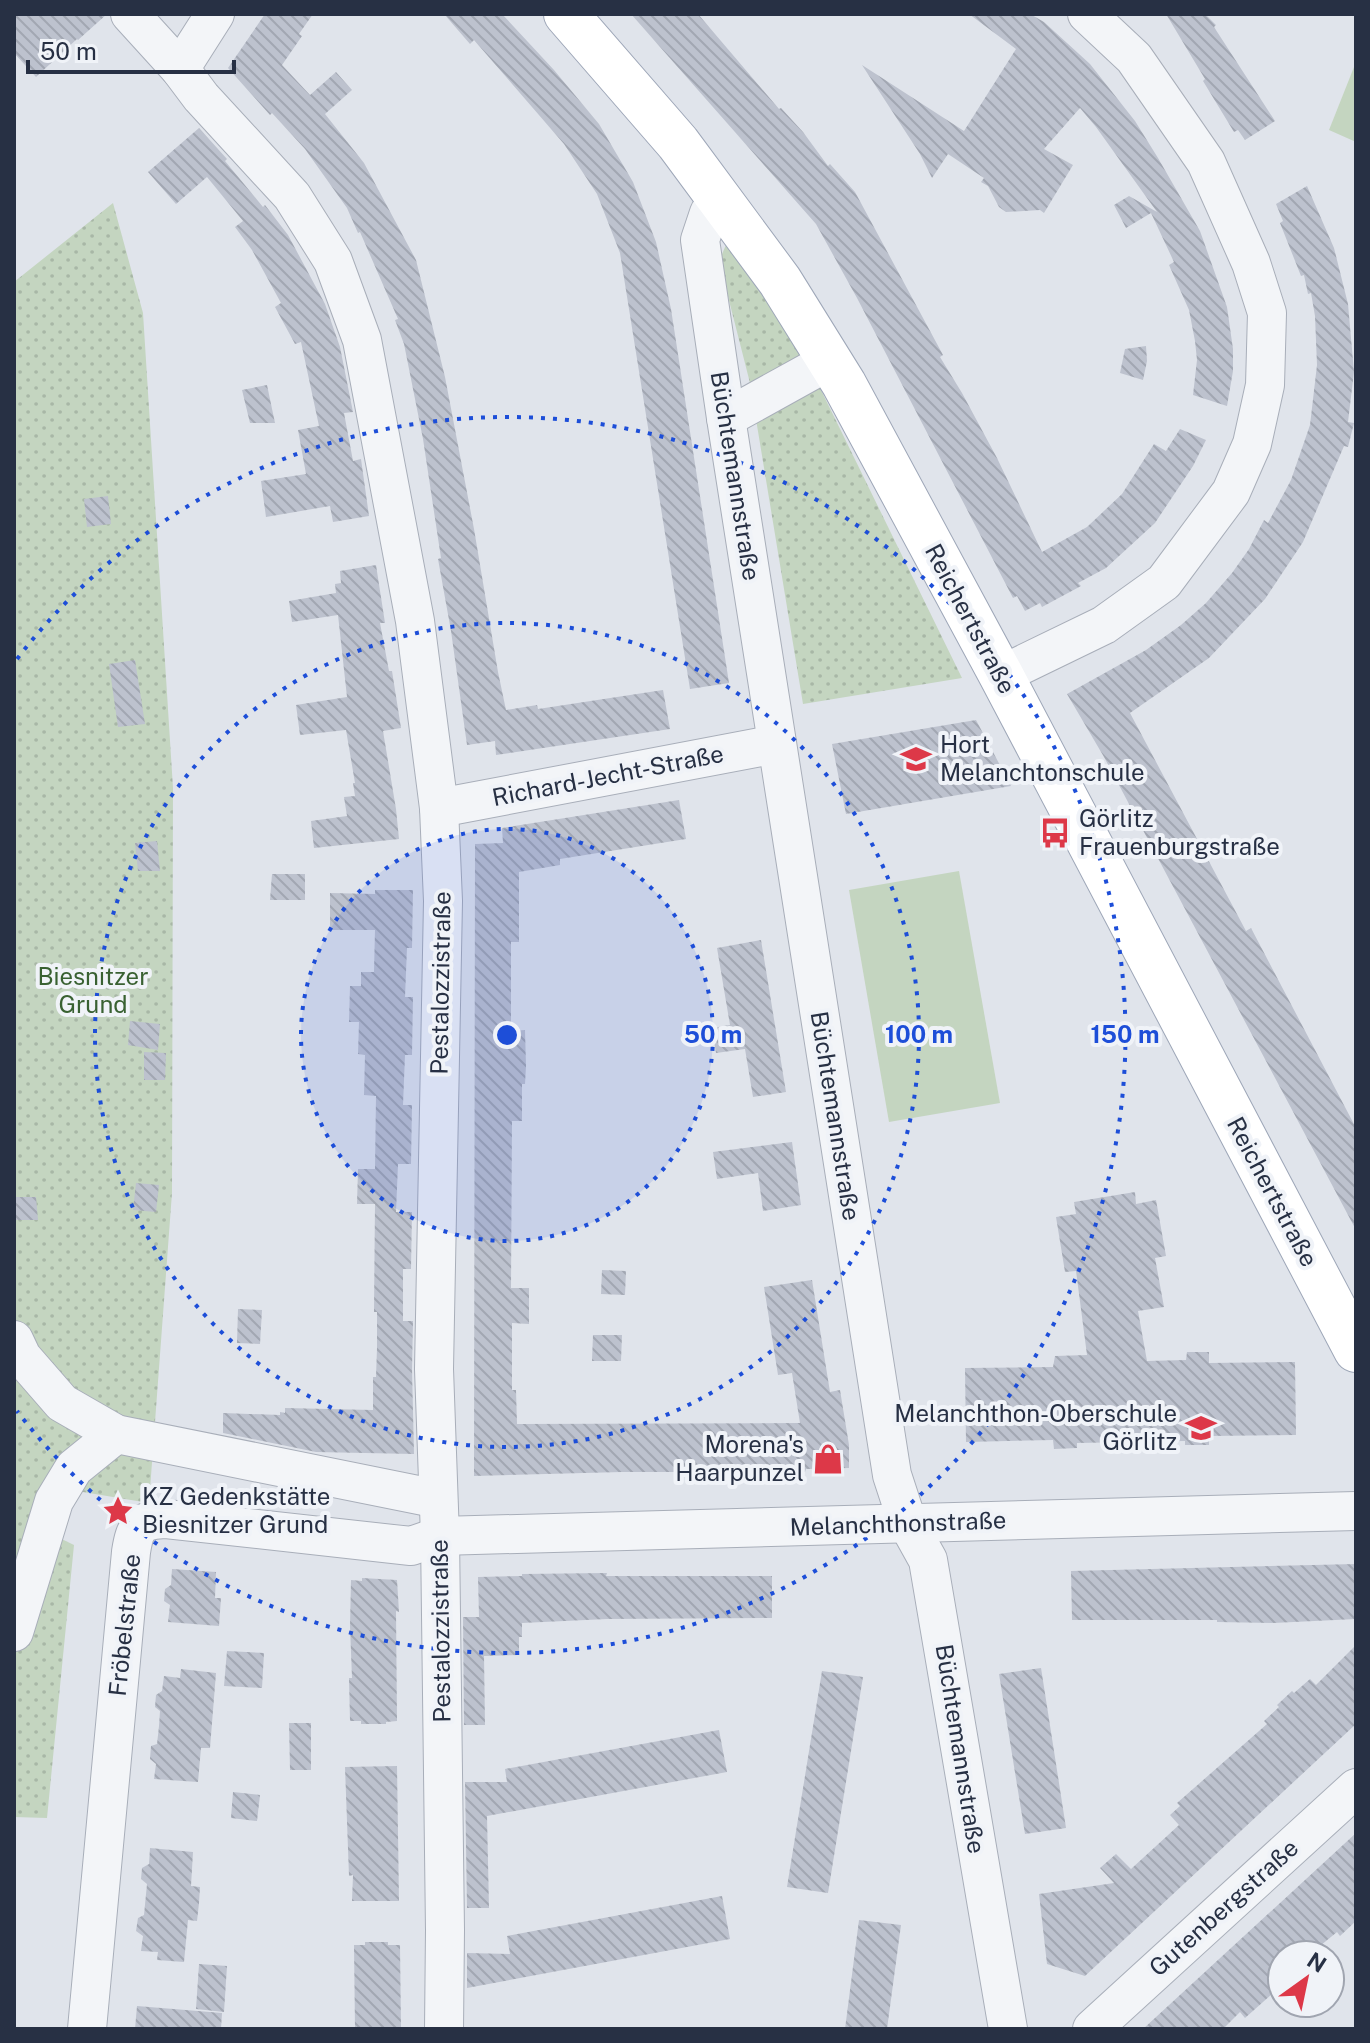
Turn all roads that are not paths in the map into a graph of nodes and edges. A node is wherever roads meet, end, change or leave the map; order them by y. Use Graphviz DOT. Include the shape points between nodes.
graph roads {
  1 [pos="130,14"];
  2 [pos="215,14"];
  3 [pos="566,14"];
  4 [pos="1087,14"];
  5 [pos="180,69"];
  6 [pos="721,201"];
  7 [pos="829,361"];
  8 [pos="726,418"];
  9 [pos="1001,675"];
  10 [pos="777,744"];
  11 [pos="439,808"];
  12 [pos="14,1340"];
  13 [pos="1356,1350"];
  14 [pos="116,1434"];
  15 [pos="438,1499"];
  16 [pos="1356,1511"];
  17 [pos="908,1524"];
  18 [pos="440,1536"];
  19 [pos="14,1632"];
  20 [pos="1356,1788"];
  21 [pos="87,2029"];
  22 [pos="444,2029"];
  23 [pos="1008,2029"];
  24 [pos="1092,2029"];
  1 -- 5 [label="street, Pestalozzistraße"];
  2 -- 5 [label="street"];
  3 -- 6 [label="main road, Reichertstraße"];
  4 -- 9 [label="street" via="1134,58 1206,162 1267,313 1265,385 1252,444 1231,492 1164,582 1104,625"];
  5 -- 11 [label="street, Pestalozzistraße" via="292,196 333,261 362,340 415,621"];
  6 -- 7 [label="main road, Reichertstraße" via="780,281"];
  6 -- 8 [label="street, Büchtemannstraße" via="709,213 700,240"];
  7 -- 8 [label="street"];
  7 -- 9 [label="main road, Reichertstraße"];
  8 -- 10 [label="street, Büchtemannstraße"];
  9 -- 13 [label="main road, Reichertstraße"];
  10 -- 11 [label="street, Richard-Jecht-Straße"];
  10 -- 17 [label="street, Büchtemannstraße" via="892,1475"];
  11 -- 15 [label="street, Pestalozzistraße" via="443,901 434,1369"];
  12 -- 14 [label="street" via="62,1403"];
  14 -- 15 [label="street"];
  14 -- 19 [label="street" via="74,1468 54,1501"];
  15 -- 18 [label="street, Pestalozzistraße"];
  16 -- 17 [label="street, Melanchthonstraße"];
  17 -- 18 [label="street, Melanchthonstraße"];
  17 -- 23 [label="street, Büchtemannstraße" via="928,1560"];
  18 -- 21 [label="street, Fröbelstraße" via="411,1546 166,1519 138,1527 131,1552"];
  18 -- 22 [label="street, Pestalozzistraße"];
  20 -- 24 [label="street, Gutenbergstraße"];
}
